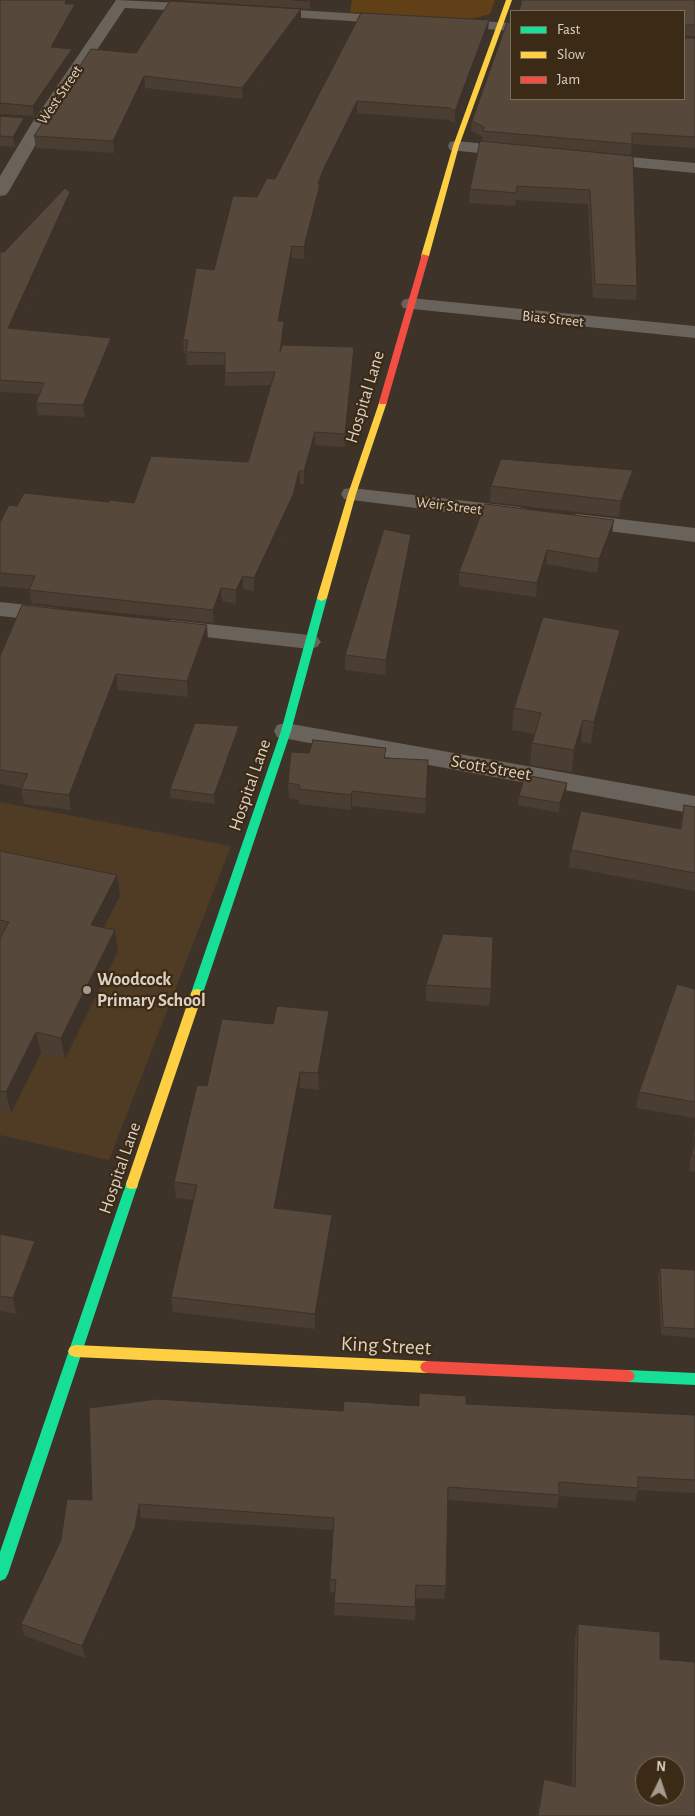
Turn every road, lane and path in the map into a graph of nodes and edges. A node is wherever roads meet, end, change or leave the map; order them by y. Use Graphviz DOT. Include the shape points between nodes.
graph roads {
  1 [pos="509,0"];
  2 [pos="123,1"];
  3 [pos="221,9"];
  4 [pos="251,11"];
  5 [pos="410,21"];
  6 [pos="440,23"];
  7 [pos="505,27"];
  8 [pos="456,146"];
  9 [pos="536,153"];
  10 [pos="586,158"];
  11 [pos="695,168"];
  12 [pos="2,185"];
  13 [pos="410,304"];
  14 [pos="695,332"];
  15 [pos="352,494"];
  16 [pos="695,535"];
  17 [pos="0,609"];
  18 [pos="77,618"];
  19 [pos="145,625"];
  20 [pos="309,642"];
  21 [pos="286,731"];
  22 [pos="695,805"];
  23 [pos="75,1351"];
  24 [pos="695,1379"];
  25 [pos="0,1574"];
  1 -- 7 [label="street, Hospital Lane"];
  2 -- 3 [label="street"];
  2 -- 12 [label="street, West Street" via="32,122"];
  4 -- 5 [label="street"];
  6 -- 7 [label="street"];
  7 -- 8 [label="street, Hospital Lane"];
  8 -- 9 [label="street"];
  8 -- 13 [label="street, Hospital Lane"];
  10 -- 11 [label="street"];
  13 -- 14 [label="street, Bias Street"];
  13 -- 15 [label="street, Hospital Lane" via="387,389"];
  15 -- 16 [label="street, Weir Street"];
  15 -- 20 [label="street, Hospital Lane"];
  17 -- 18 [label="street"];
  19 -- 20 [label="street"];
  20 -- 21 [label="street, Hospital Lane"];
  21 -- 22 [label="street, Scott Street"];
  21 -- 23 [label="street, Hospital Lane"];
  23 -- 24 [label="street, King Street"];
  23 -- 25 [label="street, Hospital Lane"];
}
